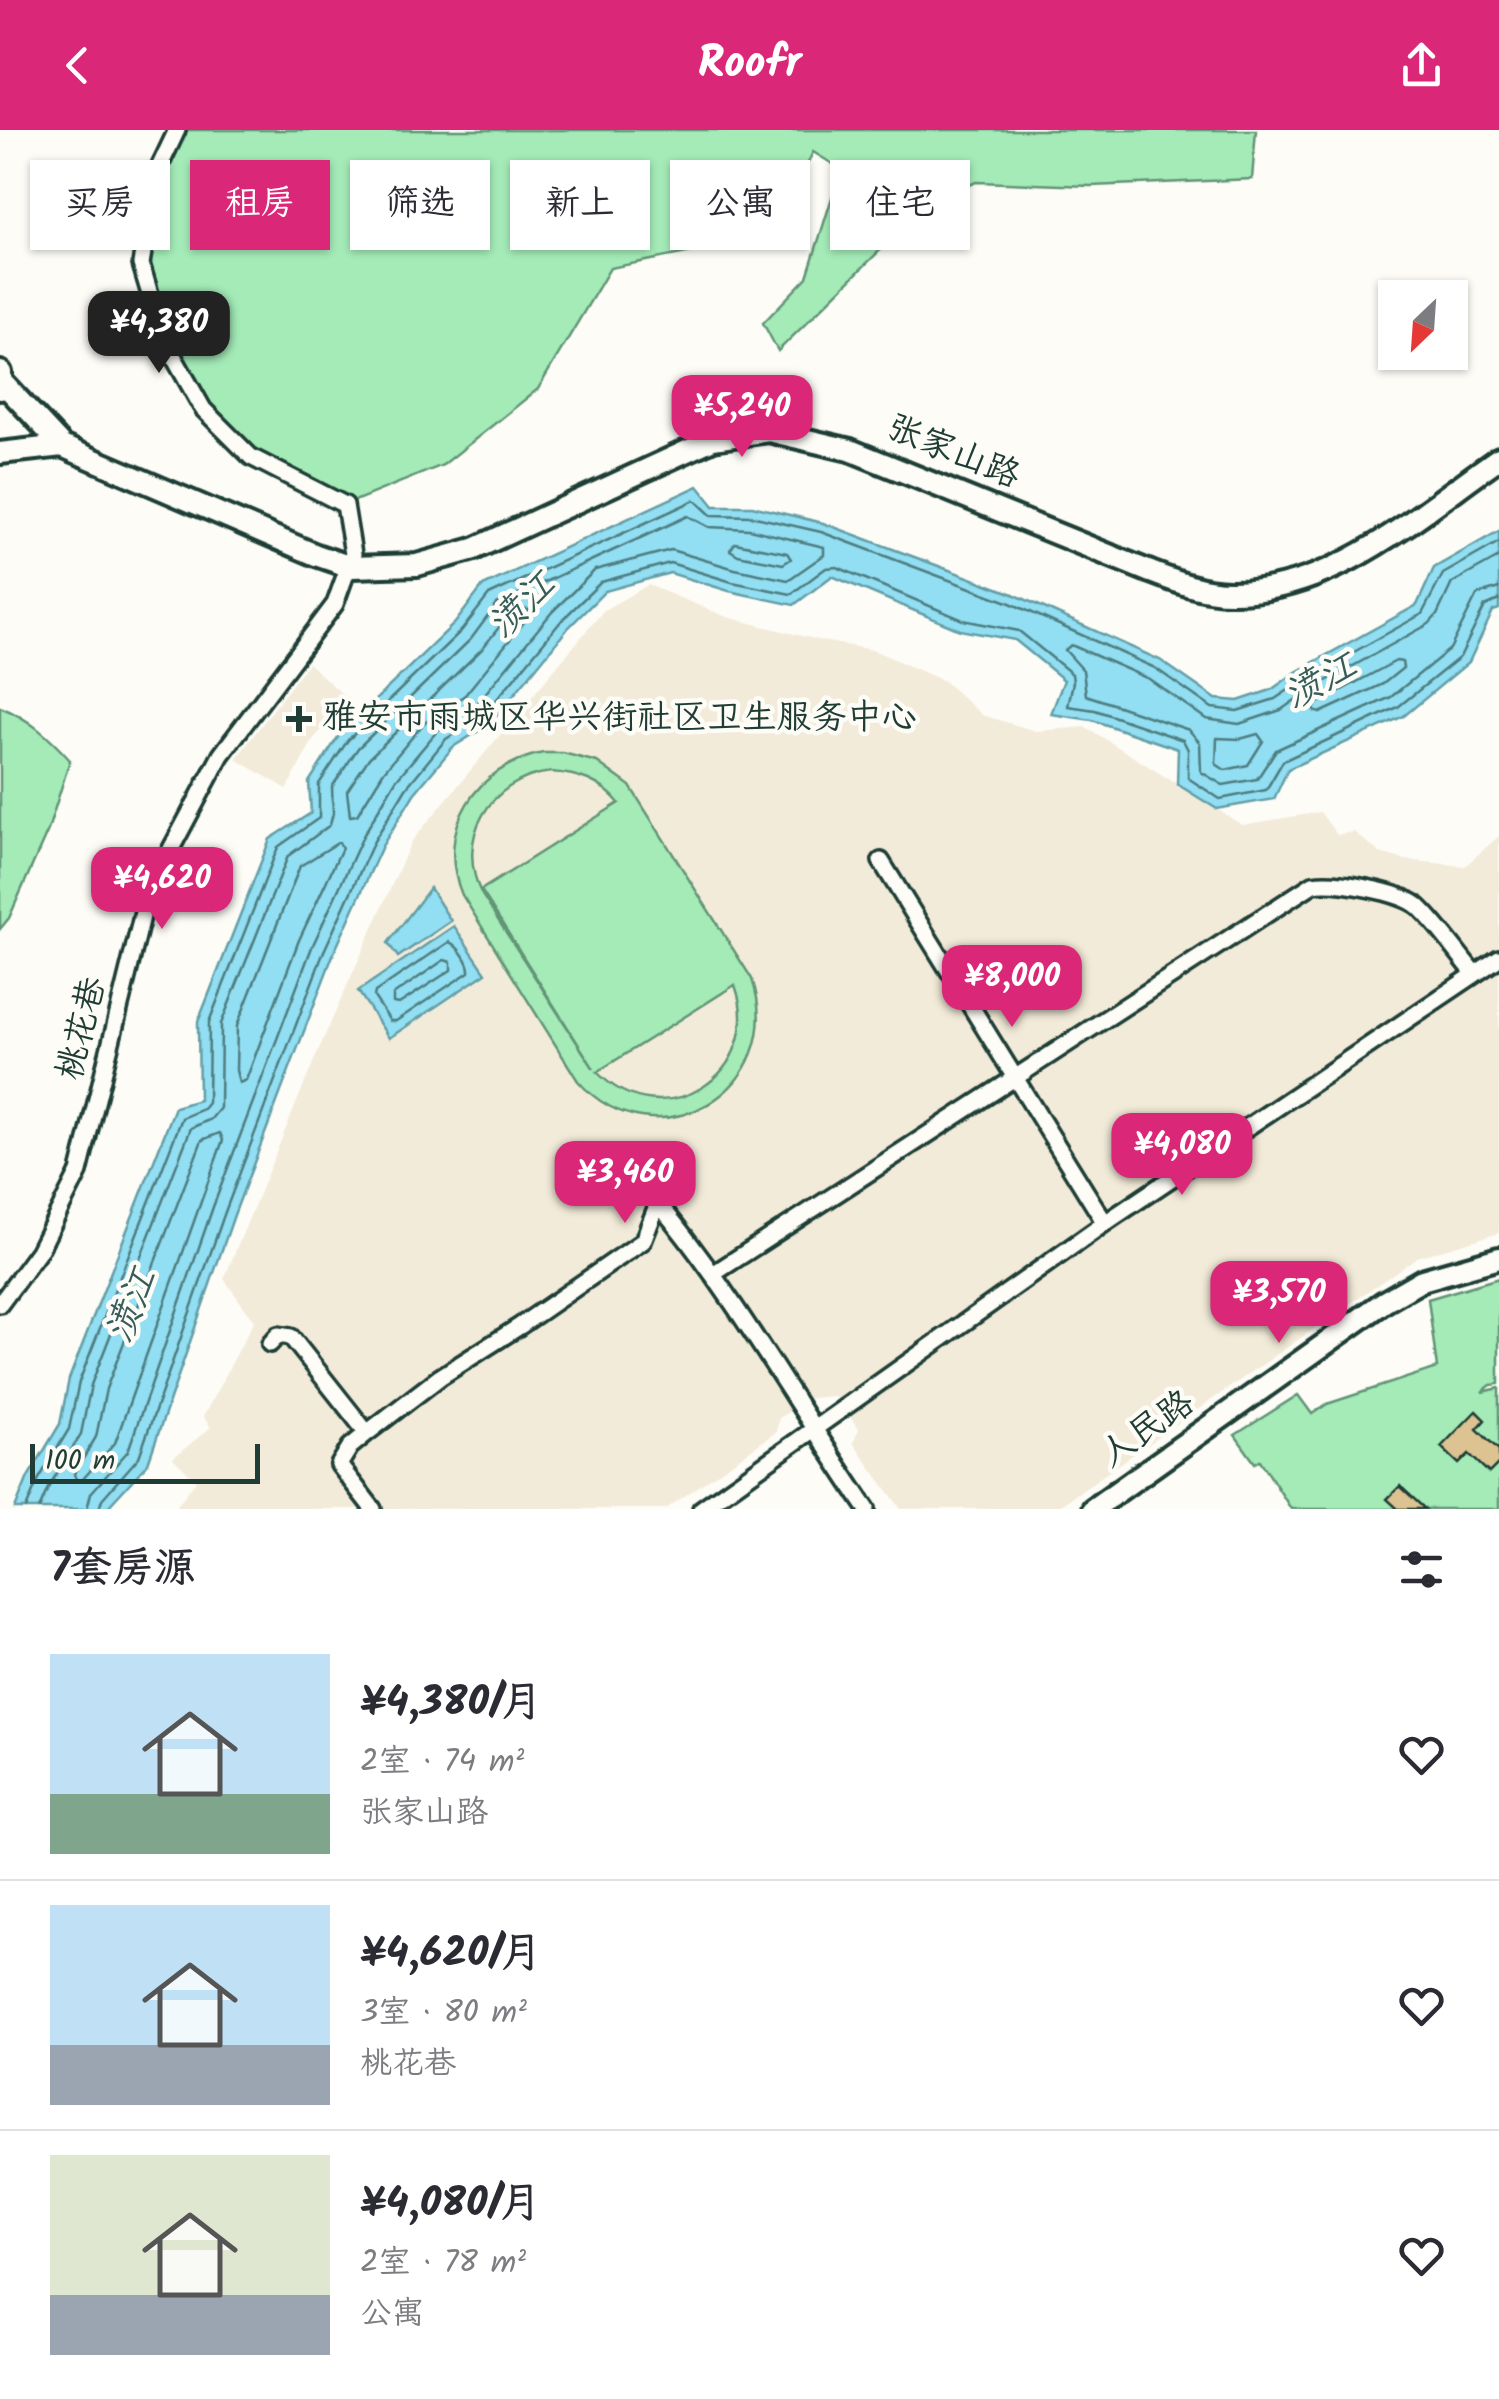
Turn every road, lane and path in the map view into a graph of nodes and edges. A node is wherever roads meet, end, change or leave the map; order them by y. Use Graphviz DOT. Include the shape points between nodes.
graph roads {
  1 [pos="177,130"];
  2 [pos="1,381"];
  3 [pos="62,446"];
  4 [pos="0,453"];
  5 [pos="1499,458"];
  6 [pos="351,567"];
  7 [pos="881,861"];
  8 [pos="1499,958"];
  9 [pos="1474,973"];
  10 [pos="1016,1080"];
  11 [pos="1105,1223"];
  12 [pos="1499,1258"];
  13 [pos="713,1274"];
  14 [pos="0,1304"];
  15 [pos="270,1344"];
  16 [pos="814,1430"];
  17 [pos="366,1433"];
  18 [pos="373,1509"];
  19 [pos="701,1509"];
  20 [pos="868,1509"];
  21 [pos="1093,1509"];
  1 -- 6 [label="street" via="156,174 141,264 163,338 203,410 251,457 345,505"];
  2 -- 3 [label="street, 张家山路"];
  3 -- 4 [label="street"];
  3 -- 6 [label="street, 张家山路"];
  5 -- 6 [label="street, 张家山路" via="1351,561 1289,584 1230,592 1188,586 850,450 769,432 713,439 474,549 417,564"];
  6 -- 14 [label="street, 桃花巷" via="335,604 222,754 148,892 79,1172 39,1252"];
  7 -- 10 [label="street"];
  8 -- 9 [label="street"];
  9 -- 10 [label="street" via="1416,903 1356,886 1314,884"];
  9 -- 11 [label="street"];
  10 -- 11 [label="street"];
  10 -- 13 [label="street"];
  11 -- 16 [label="street"];
  12 -- 21 [label="street, 人民路" via="1422,1280 1384,1302"];
  13 -- 16 [label="street"];
  13 -- 17 [label="street" via="658,1203 643,1241"];
  15 -- 17 [label="street" via="278,1335 292,1337"];
  16 -- 19 [label="street"];
  16 -- 20 [label="street"];
  17 -- 18 [label="street" via="338,1466"];
}
